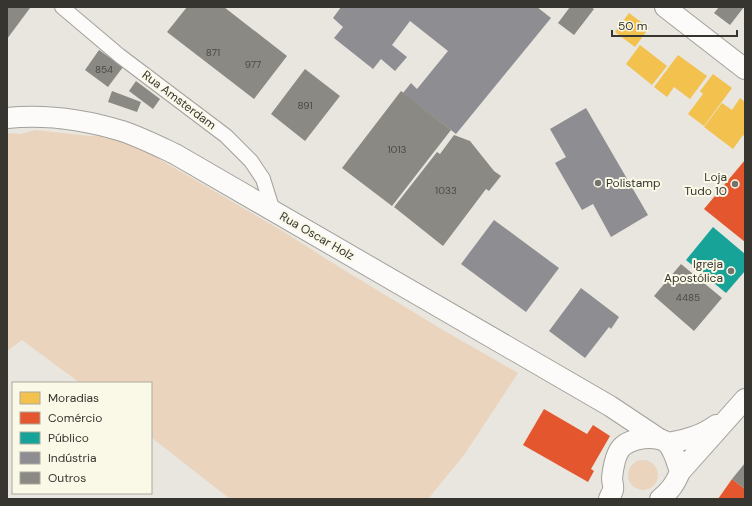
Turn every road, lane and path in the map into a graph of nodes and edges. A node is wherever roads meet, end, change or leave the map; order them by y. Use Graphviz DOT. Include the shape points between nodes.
graph roads {
  1 [pos="62,7"];
  2 [pos="665,7"];
  3 [pos="745,69"];
  4 [pos="7,118"];
  5 [pos="273,211"];
  6 [pos="610,406"];
  7 [pos="739,406"];
  8 [pos="663,441"];
  9 [pos="621,448"];
  10 [pos="680,472"];
  11 [pos="616,496"];
  12 [pos="660,499"];
  1 -- 5 [label="street, Rua Amsterdam" via="120,56 226,136 251,160 263,180"];
  2 -- 3 [label="street"];
  4 -- 5 [label="street, Rua Oscar Holz" via="66,119 122,131 176,154"];
  5 -- 6 [label="street, Rua Oscar Holz"];
  6 -- 8 [label="street, Rua Oscar Holz"];
  6 -- 9 [label="street, Rua Oscar Holz" via="625,430"];
  7 -- 8 [label="street" via="707,431 686,440"];
  7 -- 10 [label="street"];
  8 -- 9 [label="street" via="642,439 632,441"];
  8 -- 10 [label="street" via="675,456"];
  9 -- 11 [label="street, Rua Oscar Holz" via="612,478"];
  10 -- 12 [label="street" via="675,484"];
}
